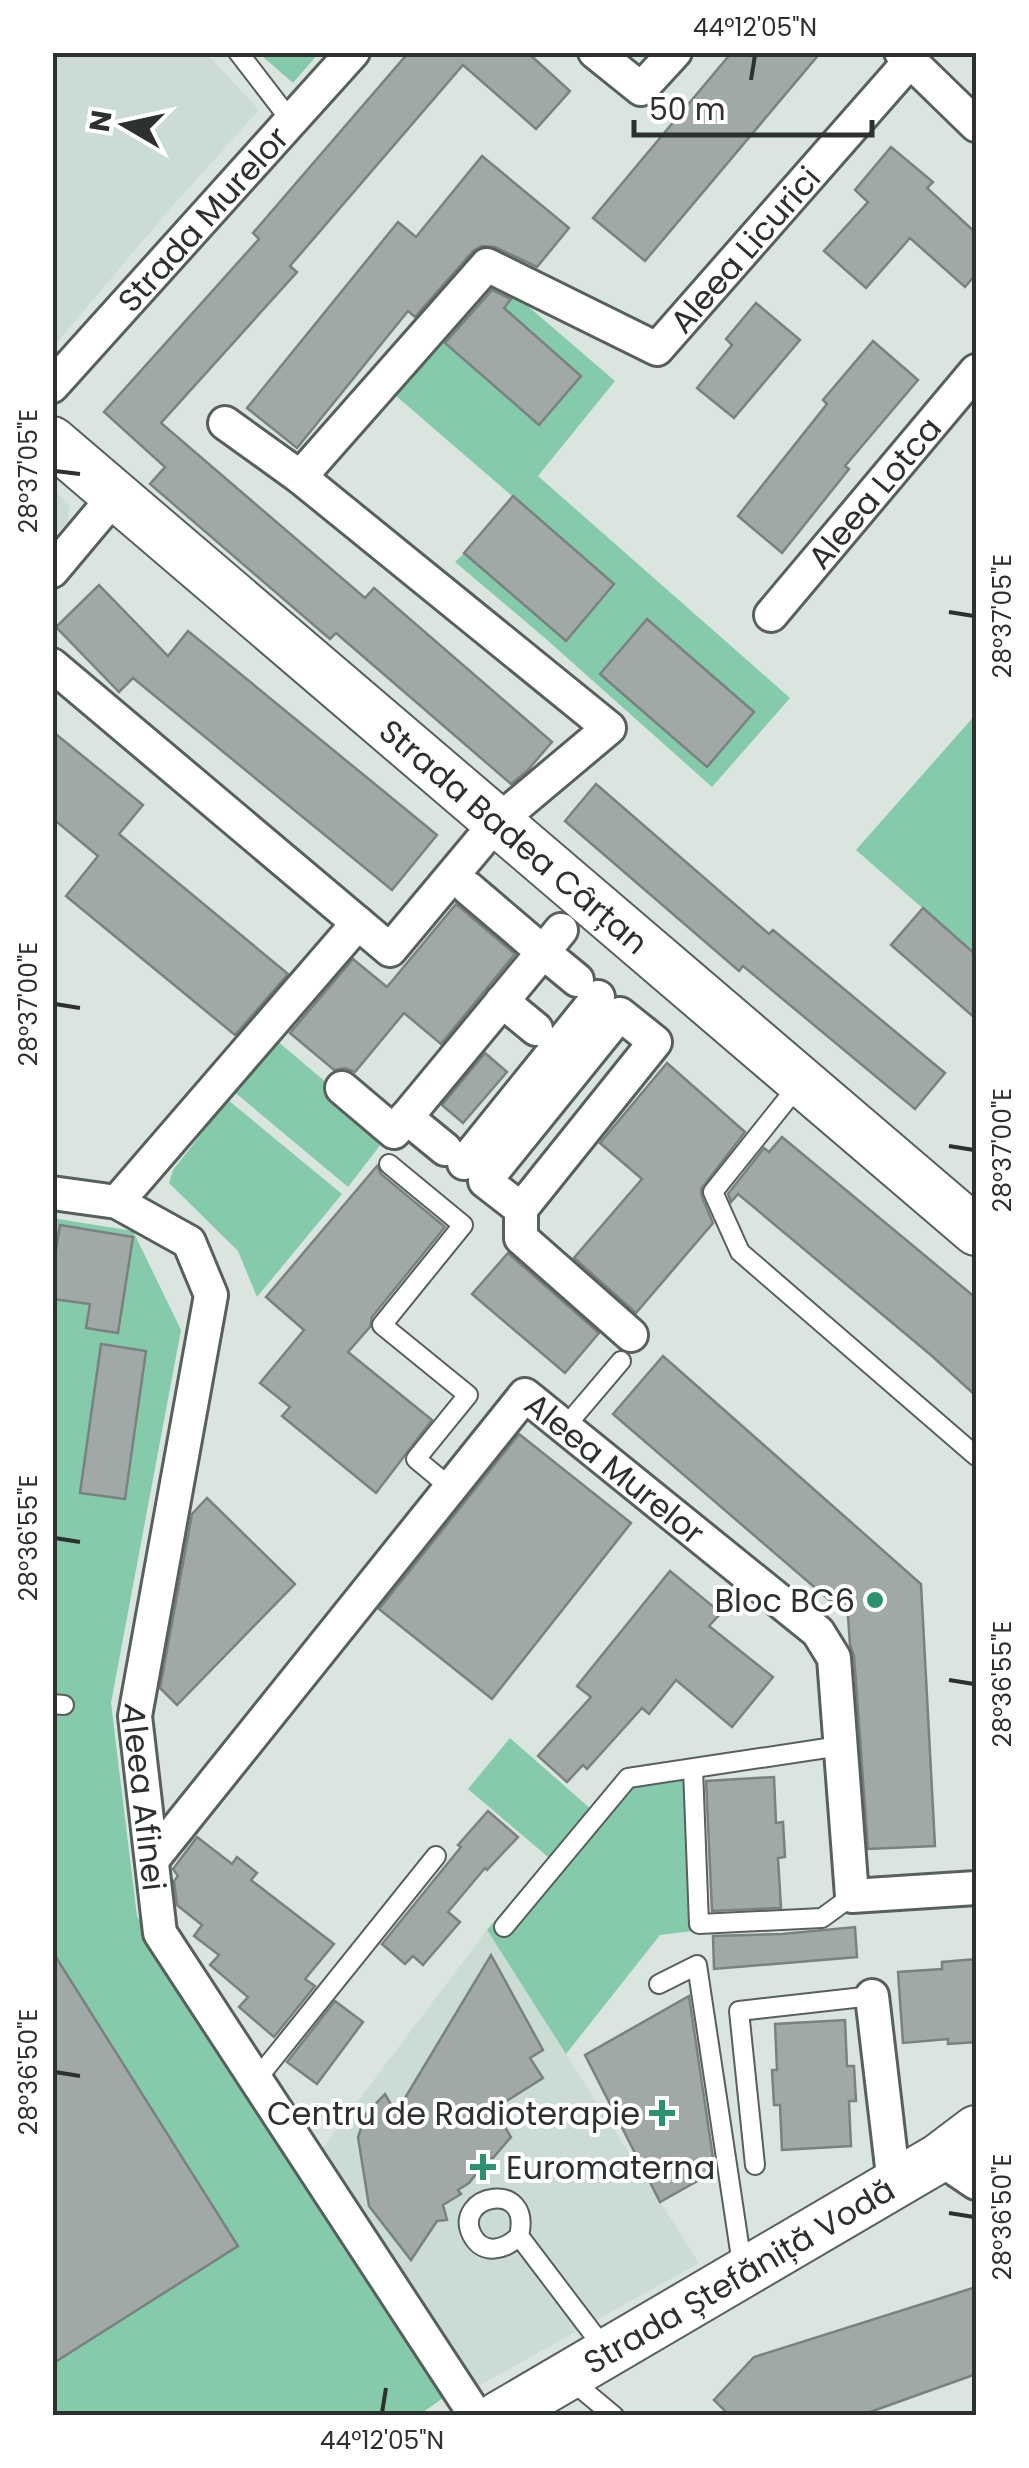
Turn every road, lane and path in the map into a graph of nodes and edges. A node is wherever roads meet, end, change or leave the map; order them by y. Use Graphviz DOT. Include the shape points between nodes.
graph roads {
  1 [pos="238,52"];
  2 [pos="353,52"];
  3 [pos="595,52"];
  4 [pos="675,52"];
  5 [pos="906,57"];
  6 [pos="291,121"];
  7 [pos="976,125"];
  8 [pos="976,371"];
  9 [pos="52,386"];
  10 [pos="225,424"];
  11 [pos="52,441"];
  12 [pos="300,477"];
  13 [pos="115,496"];
  14 [pos="52,571"];
  15 [pos="771,615"];
  16 [pos="52,665"];
  17 [pos="497,822"];
  18 [pos="468,888"];
  19 [pos="358,924"];
  20 [pos="552,941"];
  21 [pos="502,1001"];
  22 [pos="536,1029"];
  23 [pos="579,1064"];
  24 [pos="801,1081"];
  25 [pos="342,1088"];
  26 [pos="614,1093"];
  27 [pos="406,1118"];
  28 [pos="524,1132"];
  29 [pos="559,1162"];
  30 [pos="389,1164"];
  31 [pos="52,1193"];
  32 [pos="117,1202"];
  33 [pos="521,1210"];
  34 [pos="976,1231"];
  35 [pos="626,1348"];
  36 [pos="565,1427"];
  37 [pos="976,1456"];
  38 [pos="451,1488"];
  39 [pos="840,1746"];
  40 [pos="693,1769"];
  41 [pos="436,1856"];
  42 [pos="152,1860"];
  43 [pos="976,1888"];
  44 [pos="852,1896"];
  45 [pos="504,1927"];
  46 [pos="659,1984"];
  47 [pos="872,1996"];
  48 [pos="256,2080"];
  49 [pos="968,2149"];
  50 [pos="755,2165"];
  51 [pos="894,2184"];
  52 [pos="519,2236"];
  53 [pos="743,2272"];
  54 [pos="607,2352"];
  55 [pos="566,2376"];
  56 [pos="476,2416"];
  57 [pos="499,2416"];
  58 [pos="614,2416"];
  1 -- 6 [label="lane"];
  2 -- 6 [label="street, Strada Murelor"];
  3 -- 4 [label="street" via="642,89"];
  5 -- 7 [label="street"];
  5 -- 12 [label="street, Aleea Licurici" via="658,349 488,265"];
  6 -- 9 [label="street, Strada Murelor"];
  8 -- 15 [label="street, Aleea Lotca"];
  10 -- 12 [label="street"];
  11 -- 13 [label="street, Strada Badea Cârțan"];
  12 -- 17 [label="street" via="609,728"];
  13 -- 14 [label="street"];
  13 -- 17 [label="street, Strada Badea Cârțan"];
  16 -- 19 [label="street"];
  17 -- 19 [label="street" via="390,950"];
  17 -- 24 [label="street, Strada Badea Cârțan"];
  18 -- 20 [label="street"];
  19 -- 32 [label="street"];
  20 -- 21 [label="street"];
  20 -- 27 [label="street" via="587,988 454,1156"];
  21 -- 22 [label="street"];
  21 -- 27 [label="street"];
  23 -- 26 [label="street"];
  23 -- 26 [label="street" via="620,1014 654,1042"];
  23 -- 28 [label="street"];
  24 -- 34 [label="street, Strada Badea Cârțan"];
  24 -- 37 [label="lane" via="713,1192 740,1252"];
  25 -- 27 [label="street" via="394,1132"];
  26 -- 29 [label="street"];
  28 -- 29 [label="street"];
  28 -- 33 [label="street" via="485,1181"];
  29 -- 33 [label="street"];
  30 -- 38 [label="lane" via="463,1225 382,1324 468,1395 416,1459"];
  31 -- 32 [label="street, Aleea Afinei"];
  32 -- 42 [label="street, Aleea Afinei" via="188,1242 211,1295 135,1716"];
  33 -- 35 [label="street" via="522,1238"];
  35 -- 36 [label="lane"];
  36 -- 38 [label="street, Aleea Murelor" via="526,1395"];
  36 -- 39 [label="street, Aleea Murelor" via="818,1632 834,1658"];
  38 -- 42 [label="street, Aleea Murelor"];
  39 -- 40 [label="lane"];
  39 -- 44 [label="street, Aleea Murelor"];
  40 -- 44 [label="lane" via="699,1924 822,1918"];
  40 -- 45 [label="lane" via="628,1778"];
  41 -- 48 [label="lane"];
  42 -- 48 [label="street, Aleea Afinei" via="160,1933"];
  43 -- 44 [label="street"];
  46 -- 53 [label="lane" via="697,1966"];
  47 -- 50 [label="lane" via="739,2011"];
  47 -- 51 [label="street"];
  48 -- 56 [label="street, Aleea Afinei"];
  49 -- 51 [label="street, Strada Ștefăniță Vodă"];
  51 -- 53 [label="street, Strada Ștefăniță Vodă"];
  52 -- 54 [label="lane"];
  53 -- 54 [label="street, Strada Ștefăniță Vodă"];
  54 -- 55 [label="street, Strada Ștefăniță Vodă"];
  55 -- 57 [label="street, Strada Ștefăniță Vodă"];
  55 -- 58 [label="lane"];
}
